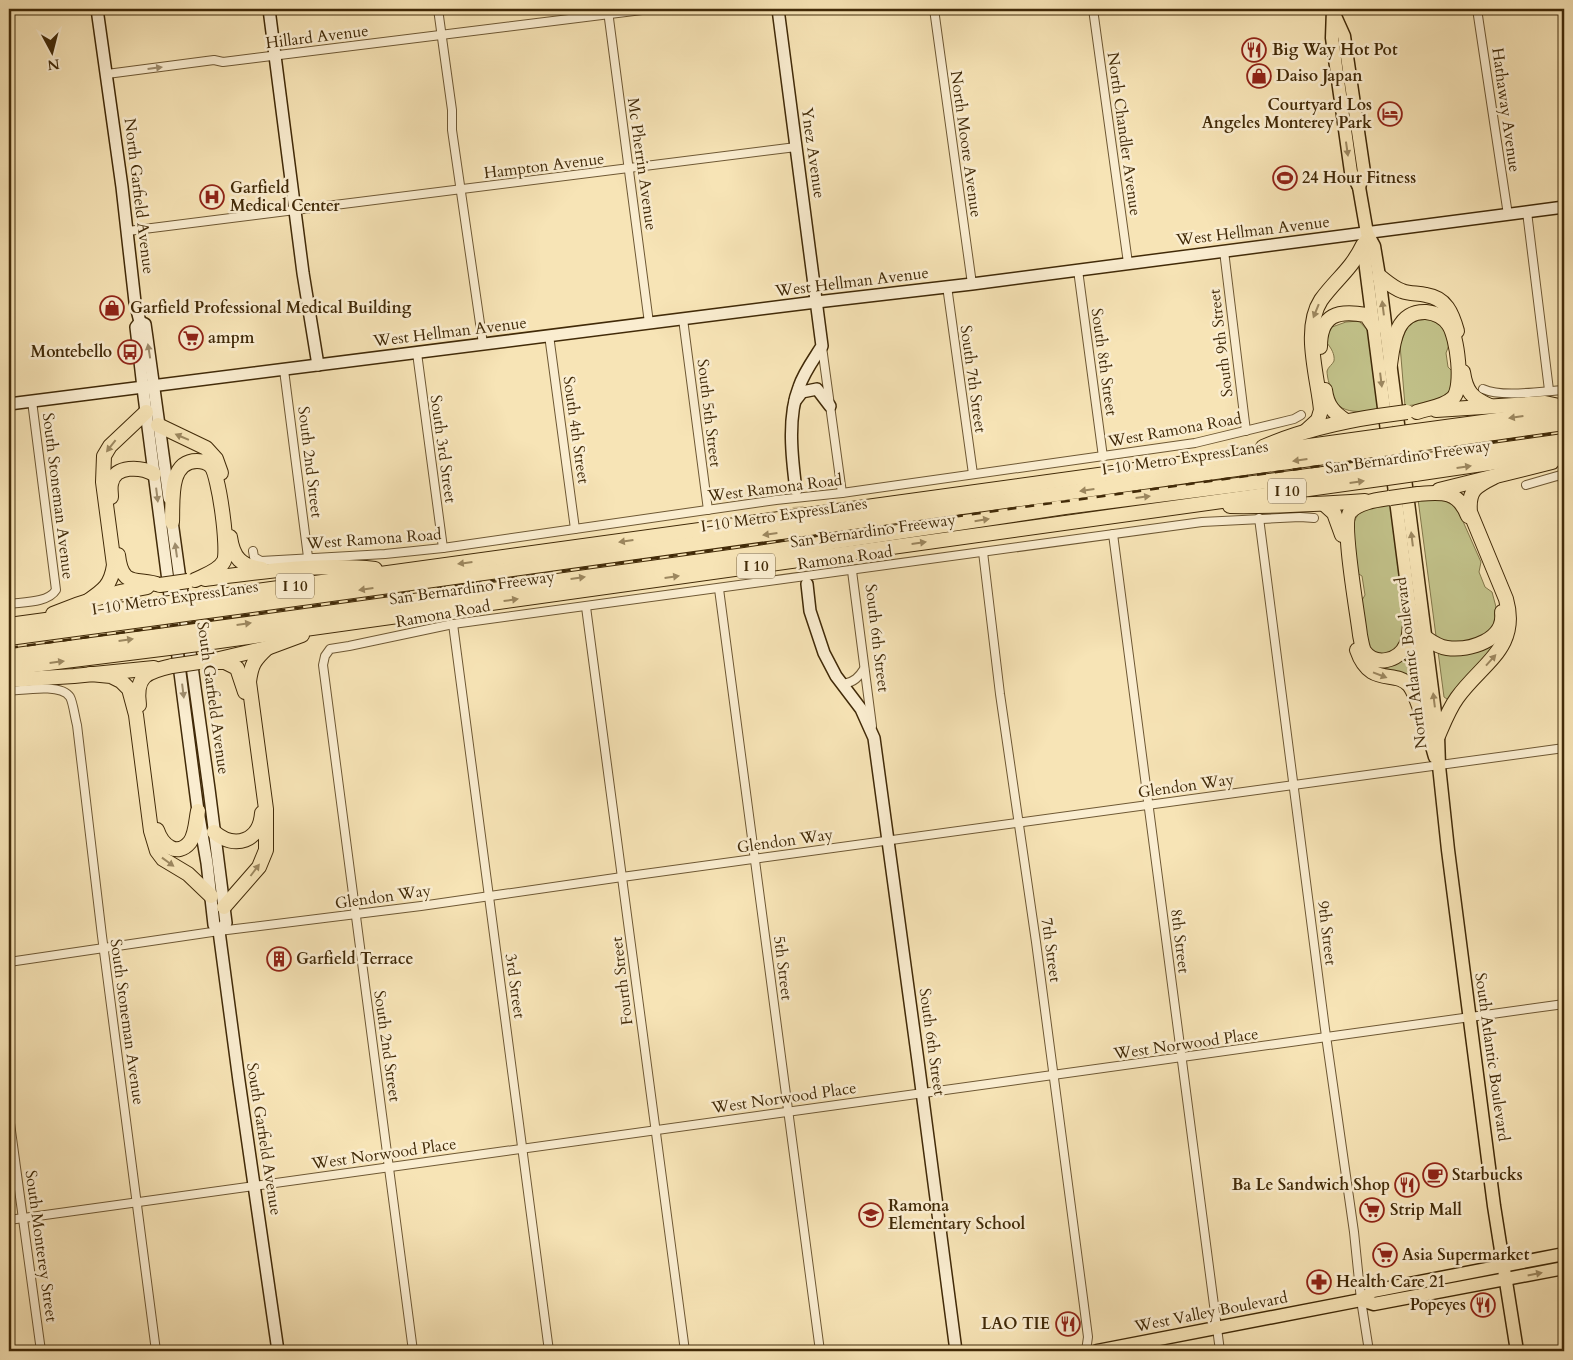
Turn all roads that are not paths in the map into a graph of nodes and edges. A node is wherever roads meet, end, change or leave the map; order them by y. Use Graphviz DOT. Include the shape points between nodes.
graph roads {
  1 [pos="97,9"];
  2 [pos="269,9"];
  3 [pos="438,9"];
  4 [pos="650,9"];
  5 [pos="778,9"];
  6 [pos="934,9"];
  7 [pos="1093,9"];
  8 [pos="1477,9"];
  9 [pos="608,11"];
  10 [pos="1334,11"];
  11 [pos="442,35"];
  12 [pos="276,56"];
  13 [pos="107,74"];
  14 [pos="796,148"];
  15 [pos="629,169"];
  16 [pos="461,190"];
  17 [pos="1564,207"];
  18 [pos="296,210"];
  19 [pos="1527,212"];
  20 [pos="1508,215"];
  21 [pos="128,231"];
  22 [pos="1365,239"];
  23 [pos="1224,252"];
  24 [pos="1128,263"];
  25 [pos="1078,270"];
  26 [pos="1379,276"];
  27 [pos="972,284"];
  28 [pos="947,286"];
  29 [pos="816,302"];
  30 [pos="683,319"];
  31 [pos="650,323"];
  32 [pos="1375,328"];
  33 [pos="549,335"];
  34 [pos="483,344"];
  35 [pos="822,346"];
  36 [pos="417,353"];
  37 [pos="318,365"];
  38 [pos="1390,365"];
  39 [pos="284,370"];
  40 [pos="148,385"];
  41 [pos="1483,389"];
  42 [pos="1549,390"];
  43 [pos="1564,390"];
  44 [pos="32,401"];
  45 [pos="795,401"];
  46 [pos="9,404"];
  47 [pos="830,406"];
  48 [pos="1490,406"];
  49 [pos="1564,409"];
  50 [pos="146,412"];
  51 [pos="1412,412"];
  52 [pos="1302,415"];
  53 [pos="1346,421"];
  54 [pos="1564,423"];
  55 [pos="158,425"];
  56 [pos="1306,430"];
  57 [pos="1246,431"];
  58 [pos="1410,438"];
  59 [pos="1564,441"];
  60 [pos="1382,442"];
  61 [pos="1564,452"];
  62 [pos="1246,454"];
  63 [pos="1103,457"];
  64 [pos="1564,459"];
  65 [pos="1414,468"];
  66 [pos="1386,472"];
  67 [pos="154,474"];
  68 [pos="973,474"];
  69 [pos="1563,475"];
  70 [pos="1494,477"];
  71 [pos="1526,485"];
  72 [pos="796,490"];
  73 [pos="1564,490"];
  74 [pos="842,493"];
  75 [pos="1423,494"];
  76 [pos="1385,499"];
  77 [pos="1324,504"];
  78 [pos="1188,505"];
  79 [pos="708,510"];
  80 [pos="1259,518"];
  81 [pos="1314,518"];
  82 [pos="172,522"];
  83 [pos="576,529"];
  84 [pos="1113,534"];
  85 [pos="442,548"];
  86 [pos="253,552"];
  87 [pos="983,552"];
  88 [pos="308,557"];
  89 [pos="273,571"];
  90 [pos="852,571"];
  91 [pos="398,572"];
  92 [pos="192,581"];
  93 [pos="807,584"];
  94 [pos="160,585"];
  95 [pos="719,589"];
  96 [pos="88,601"];
  97 [pos="9,604"];
  98 [pos="192,607"];
  99 [pos="586,607"];
  100 [pos="1410,609"];
  101 [pos="164,610"];
  102 [pos="36,622"];
  103 [pos="453,624"];
  104 [pos="9,626"];
  105 [pos="324,626"];
  106 [pos="197,637"];
  107 [pos="9,638"];
  108 [pos="1426,638"];
  109 [pos="168,641"];
  110 [pos="266,648"];
  111 [pos="9,656"];
  112 [pos="325,656"];
  113 [pos="203,662"];
  114 [pos="172,666"];
  115 [pos="9,668"];
  116 [pos="864,669"];
  117 [pos="90,674"];
  118 [pos="836,676"];
  119 [pos="9,680"];
  120 [pos="9,691"];
  121 [pos="1433,733"];
  122 [pos="874,738"];
  123 [pos="1564,748"];
  124 [pos="1439,766"];
  125 [pos="1294,785"];
  126 [pos="1148,805"];
  127 [pos="198,810"];
  128 [pos="1019,823"];
  129 [pos="214,832"];
  130 [pos="888,841"];
  131 [pos="754,860"];
  132 [pos="622,877"];
  133 [pos="211,896"];
  134 [pos="489,896"];
  135 [pos="224,907"];
  136 [pos="356,914"];
  137 [pos="219,931"];
  138 [pos="104,948"];
  139 [pos="9,962"];
  140 [pos="1564,1004"];
  141 [pos="1470,1017"];
  142 [pos="1326,1038"];
  143 [pos="1181,1057"];
  144 [pos="1054,1075"];
  145 [pos="922,1092"];
  146 [pos="789,1111"];
  147 [pos="9,1116"];
  148 [pos="655,1130"];
  149 [pos="522,1149"];
  150 [pos="389,1167"];
  151 [pos="255,1186"];
  152 [pos="138,1202"];
  153 [pos="24,1218"];
  154 [pos="9,1220"];
  155 [pos="1564,1254"];
  156 [pos="1503,1266"];
  157 [pos="1564,1268"];
  158 [pos="1505,1280"];
  159 [pos="1361,1300"];
  160 [pos="1216,1328"];
  161 [pos="41,1351"];
  162 [pos="156,1351"];
  163 [pos="278,1351"];
  164 [pos="414,1351"];
  165 [pos="549,1351"];
  166 [pos="684,1351"];
  167 [pos="820,1351"];
  168 [pos="956,1351"];
  169 [pos="1086,1351"];
  170 [pos="1097,1351"];
  171 [pos="1220,1351"];
  172 [pos="1369,1351"];
  173 [pos="1517,1351"];
  1 -- 13 [label="street, North Garfield Avenue"];
  2 -- 12 [label="street"];
  3 -- 11 [label="street"];
  4 -- 9 [label="street, Hillard Avenue"];
  5 -- 14 [label="street, Ynez Avenue"];
  6 -- 27 [label="street, North Moore Avenue"];
  7 -- 24 [label="street, North Chandler Avenue"];
  8 -- 20 [label="street, Hathaway Avenue"];
  9 -- 11 [label="street, Hillard Avenue"];
  9 -- 15 [label="street, Mc Pherrin Avenue"];
  10 -- 22 [label="main road, North Atlantic Boulevard" via="1344,36 1364,172 1360,187"];
  11 -- 12 [label="street, Hillard Avenue"];
  11 -- 16 [label="street"];
  13 -- 12 [label="street, Hillard Avenue, one-way" via="214,60 224,62"];
  12 -- 18 [label="street"];
  13 -- 21 [label="street, North Garfield Avenue"];
  14 -- 15 [label="street, Hampton Avenue"];
  14 -- 29 [label="street, Ynez Avenue"];
  15 -- 16 [label="street, Hampton Avenue"];
  15 -- 31 [label="street, Mc Pherrin Avenue"];
  16 -- 18 [label="street, Hampton Avenue"];
  16 -- 34 [label="street"];
  17 -- 19 [label="street, West Hellman Avenue"];
  18 -- 21 [label="street"];
  18 -- 37 [label="street"];
  19 -- 20 [label="street, West Hellman Avenue"];
  19 -- 42 [label="street"];
  20 -- 22 [label="street, West Hellman Avenue"];
  21 -- 40 [label="street, North Garfield Avenue" via="140,322 136,327"];
  22 -- 23 [label="street, West Hellman Avenue"];
  22 -- 26 [label="main road, North Atlantic Boulevard" via="1374,246"];
  22 -- 32 [label="main road, North Atlantic Boulevard"];
  22 -- 56 [label="highway, one-way" via="1356,260 1321,301 1313,319 1312,342 1320,410 1318,420"];
  23 -- 24 [label="street, West Hellman Avenue"];
  23 -- 57 [label="street, South 9th Street"];
  24 -- 25 [label="street, West Hellman Avenue"];
  25 -- 27 [label="street, West Hellman Avenue"];
  25 -- 63 [label="street, South 8th Street"];
  38 -- 26 [label="main road, North Atlantic Boulevard, one-way"];
  26 -- 48 [label="highway" via="1402,291 1426,295 1445,303 1457,330 1468,389 1473,397"];
  27 -- 28 [label="street, West Hellman Avenue"];
  28 -- 29 [label="street, West Hellman Avenue"];
  28 -- 68 [label="street, South 7th Street"];
  29 -- 30 [label="street, West Hellman Avenue"];
  29 -- 35 [label="street"];
  30 -- 31 [label="street, West Hellman Avenue"];
  30 -- 79 [label="street, South 5th Street"];
  31 -- 33 [label="street, West Hellman Avenue"];
  32 -- 53 [label="highway" via="1366,315 1346,312 1324,324 1320,333 1326,396 1330,407"];
  32 -- 100 [label="main road, North Atlantic Boulevard, one-way"];
  33 -- 34 [label="street, West Hellman Avenue"];
  33 -- 83 [label="street, South 4th Street"];
  34 -- 36 [label="street, West Hellman Avenue"];
  35 -- 45 [label="street" via="801,382"];
  35 -- 47 [label="street"];
  36 -- 37 [label="street, West Hellman Avenue"];
  36 -- 85 [label="street, South 3rd Street"];
  37 -- 39 [label="street, West Hellman Avenue"];
  38 -- 51 [label="highway" via="1393,340 1408,317 1419,312 1431,312 1449,325 1460,374 1458,388 1454,397 1445,404"];
  108 -- 38 [label="main road, North Atlantic Boulevard, one-way"];
  39 -- 40 [label="street, West Hellman Avenue"];
  39 -- 88 [label="street, South 2nd Street"];
  40 -- 44 [label="street, West Hellman Avenue"];
  40 -- 50 [label="street, South Garfield Avenue"];
  40 -- 55 [label="street, South Garfield Avenue"];
  41 -- 42 [label="street" via="1500,393"];
  42 -- 43 [label="street"];
  44 -- 46 [label="street, West Hellman Avenue"];
  44 -- 97 [label="street, South Stoneman Avenue" via="56,590 53,595 43,598"];
  45 -- 47 [label="street" via="802,392 817,389"];
  45 -- 72 [label="street" via="792,451"];
  47 -- 74 [label="street"];
  48 -- 49 [label="highway" via="1545,403"];
  48 -- 51 [label="highway"];
  49 -- 58 [label="highway, San Bernardino Freeway, one-way"];
  50 -- 67 [label="street, South Garfield Avenue"];
  50 -- 96 [label="highway, one-way" via="110,446 104,456 103,482 114,565 112,577 104,590"];
  51 -- 53 [label="highway, bridge"];
  52 -- 57 [label="street, West Ramona Road"];
  53 -- 56 [label="highway"];
  54 -- 58 [label="highway, I-10 Metro ExpressLanes"];
  55 -- 82 [label="street, South Garfield Avenue"];
  89 -- 55 [label="highway, one-way" via="252,568 235,555 216,459 206,448"];
  56 -- 62 [label="highway"];
  57 -- 63 [label="street, West Ramona Road" via="1195,443"];
  58 -- 60 [label="highway, I-10 Metro ExpressLanes, bridge"];
  59 -- 65 [label="highway, I-10 Metro ExpressLanes"];
  60 -- 62 [label="highway, San Bernardino Freeway / I 10"];
  60 -- 98 [label="highway, I-10 Metro ExpressLanes, one-way"];
  65 -- 61 [label="highway, San Bernardino Freeway, one-way"];
  62 -- 91 [label="highway, San Bernardino Freeway / I 10, one-way"];
  63 -- 68 [label="street, West Ramona Road"];
  64 -- 70 [label="highway"];
  65 -- 66 [label="highway, I-10 Metro ExpressLanes, bridge"];
  78 -- 66 [label="highway, San Bernardino Freeway / I 10, one-way"];
  106 -- 66 [label="highway, I-10 Metro ExpressLanes, one-way" via="1065,508"];
  67 -- 94 [label="highway" via="130,468 117,474 110,484 122,572 133,581"];
  67 -- 127 [label="street, South Garfield Avenue, one-way"];
  68 -- 74 [label="street, West Ramona Road"];
  69 -- 71 [label="street"];
  69 -- 73 [label="street"];
  70 -- 75 [label="highway"];
  121 -- 70 [label="highway, one-way" via="1458,696 1499,651 1510,625 1506,599 1470,512 1469,500 1473,490"];
  74 -- 79 [label="street, West Ramona Road"];
  75 -- 76 [label="highway, bridge"];
  75 -- 108 [label="highway" via="1449,494 1465,508 1501,600 1503,615 1499,629 1490,639 1476,645 1448,648 1437,646"];
  76 -- 77 [label="highway"];
  76 -- 100 [label="highway" via="1359,505 1346,520 1360,635 1364,650 1371,657 1394,659 1399,655 1408,640"];
  77 -- 78 [label="highway" via="1258,507"];
  77 -- 121 [label="highway, one-way" via="1334,512 1342,532 1349,609 1357,652 1368,669 1377,675 1398,678 1409,685"];
  105 -- 78 [label="highway, San Bernardino Freeway / I 10, one-way"];
  79 -- 83 [label="street, West Ramona Road"];
  80 -- 81 [label="street, Ramona Road"];
  80 -- 84 [label="street, Ramona Road"];
  80 -- 125 [label="street, 9th Street"];
  82 -- 92 [label="highway" via="178,471 184,464 202,461 216,475 226,548 224,560 216,569"];
  129 -- 82 [label="street, South Garfield Avenue, one-way"];
  83 -- 85 [label="street, West Ramona Road"];
  84 -- 87 [label="street, Ramona Road"];
  84 -- 126 [label="street, 8th Street"];
  85 -- 88 [label="street, West Ramona Road"];
  86 -- 88 [label="street, West Ramona Road" via="254,557 261,561"];
  87 -- 90 [label="street, Ramona Road"];
  87 -- 128 [label="street, 7th Street"];
  89 -- 91 [label="highway" via="358,567"];
  89 -- 92 [label="highway"];
  90 -- 95 [label="street, Ramona Road"];
  90 -- 116 [label="street, South 6th Street"];
  91 -- 98 [label="highway, San Bernardino Freeway / I 10"];
  92 -- 94 [label="highway, bridge"];
  93 -- 118 [label="street, South 6th Street" via="814,627"];
  94 -- 96 [label="highway" via="121,591"];
  95 -- 99 [label="street, Ramona Road"];
  95 -- 131 [label="street, 5th Street"];
  96 -- 102 [label="highway"];
  98 -- 101 [label="highway, San Bernardino Freeway / I 10, bridge"];
  99 -- 103 [label="street, Ramona Road"];
  99 -- 132 [label="street, Fourth Street"];
  100 -- 121 [label="main road, North Atlantic Boulevard"];
  101 -- 102 [label="highway, San Bernardino Freeway / I 10"];
  101 -- 107 [label="highway, I-10 Metro ExpressLanes"];
  102 -- 104 [label="highway, San Bernardino Freeway / I 10"];
  103 -- 112 [label="street, Ramona Road" via="330,649"];
  103 -- 134 [label="street, 3rd Street"];
  105 -- 106 [label="highway, San Bernardino Freeway / I 10"];
  105 -- 110 [label="highway"];
  106 -- 109 [label="highway, I-10 Metro ExpressLanes, bridge"];
  121 -- 108 [label="main road, North Atlantic Boulevard, one-way"];
  111 -- 109 [label="highway, I-10 Metro ExpressLanes, one-way"];
  115 -- 109 [label="highway, one-way"];
  110 -- 113 [label="highway"];
  135 -- 110 [label="highway, one-way" via="259,867 266,850 266,809 249,682 251,668"];
  112 -- 136 [label="street, South 2nd Street" via="323,666"];
  113 -- 114 [label="highway, bridge"];
  113 -- 129 [label="highway" via="226,662 237,668 241,676 262,813 261,826 244,840 224,839"];
  114 -- 117 [label="highway"];
  114 -- 127 [label="highway" via="153,670 144,676 138,696 156,828 161,841 175,849 190,841"];
  116 -- 118 [label="street" via="850,683 844,684"];
  116 -- 122 [label="street, South 6th Street"];
  117 -- 119 [label="highway"];
  117 -- 133 [label="highway, one-way" via="111,676 129,689 136,715 151,831 158,851 163,859 188,874"];
  118 -- 122 [label="street, South 6th Street" via="861,709"];
  120 -- 138 [label="street, South Stoneman Avenue" via="54,688 70,698"];
  121 -- 124 [label="main road, North Atlantic Boulevard" via="1432,752"];
  122 -- 130 [label="street, South 6th Street"];
  123 -- 124 [label="street, Glendon Way"];
  124 -- 125 [label="street, Glendon Way"];
  124 -- 141 [label="main road, South Atlantic Boulevard"];
  125 -- 126 [label="street, Glendon Way"];
  125 -- 142 [label="street, 9th Street"];
  126 -- 128 [label="street, Glendon Way"];
  126 -- 143 [label="street, 8th Street"];
  127 -- 133 [label="street, South Garfield Avenue"];
  128 -- 130 [label="street, Glendon Way"];
  128 -- 144 [label="street, 7th Street"];
  129 -- 135 [label="street, South Garfield Avenue"];
  130 -- 131 [label="street, Glendon Way"];
  130 -- 145 [label="street, South 6th Street"];
  131 -- 132 [label="street, Glendon Way"];
  131 -- 146 [label="street, 5th Street"];
  132 -- 134 [label="street, Glendon Way"];
  132 -- 148 [label="street, Fourth Street"];
  133 -- 137 [label="street, South Garfield Avenue" via="214,925"];
  134 -- 136 [label="street, Glendon Way"];
  134 -- 149 [label="street, 3rd Street"];
  135 -- 137 [label="street, South Garfield Avenue" via="226,923"];
  136 -- 137 [label="street, Glendon Way"];
  136 -- 150 [label="street, South 2nd Street"];
  137 -- 138 [label="street, Glendon Way"];
  137 -- 151 [label="street, South Garfield Avenue"];
  138 -- 139 [label="street, Glendon Way"];
  138 -- 152 [label="street, South Stoneman Avenue"];
  140 -- 141 [label="street, West Norwood Place"];
  141 -- 142 [label="street, West Norwood Place"];
  141 -- 156 [label="main road, South Atlantic Boulevard"];
  142 -- 143 [label="street, West Norwood Place"];
  142 -- 159 [label="street, 9th Street"];
  143 -- 144 [label="street, West Norwood Place"];
  143 -- 160 [label="street, 8th Street"];
  144 -- 145 [label="street, West Norwood Place"];
  144 -- 169 [label="street, 7th Street" via="1088,1337"];
  145 -- 146 [label="street, West Norwood Place"];
  145 -- 168 [label="street, South 6th Street"];
  146 -- 148 [label="street, West Norwood Place"];
  146 -- 167 [label="street, 5th Street"];
  147 -- 153 [label="street, South Monterey Street"];
  148 -- 149 [label="street, West Norwood Place"];
  148 -- 166 [label="street, Fourth Street"];
  149 -- 150 [label="street, West Norwood Place"];
  149 -- 165 [label="street, 3rd Street"];
  150 -- 151 [label="street, West Norwood Place"];
  150 -- 164 [label="street, South 2nd Street"];
  151 -- 152 [label="street, West Norwood Place"];
  151 -- 163 [label="street, South Garfield Avenue"];
  152 -- 153 [label="street, West Norwood Place"];
  152 -- 162 [label="street, South Stoneman Avenue"];
  153 -- 154 [label="street, West Norwood Place"];
  153 -- 161 [label="street, South Monterey Street"];
  155 -- 156 [label="main road, West Valley Boulevard"];
  156 -- 158 [label="main road, South Atlantic Boulevard"];
  156 -- 159 [label="main road, West Valley Boulevard" via="1373,1291"];
  158 -- 157 [label="main road, West Valley Boulevard, one-way"];
  158 -- 159 [label="main road, West Valley Boulevard" via="1374,1304"];
  158 -- 173 [label="main road, South Atlantic Boulevard"];
  159 -- 160 [label="main road, West Valley Boulevard"];
  159 -- 172 [label="street, 9th Street"];
  160 -- 170 [label="main road, West Valley Boulevard"];
  160 -- 171 [label="street, 8th Street"];
}
